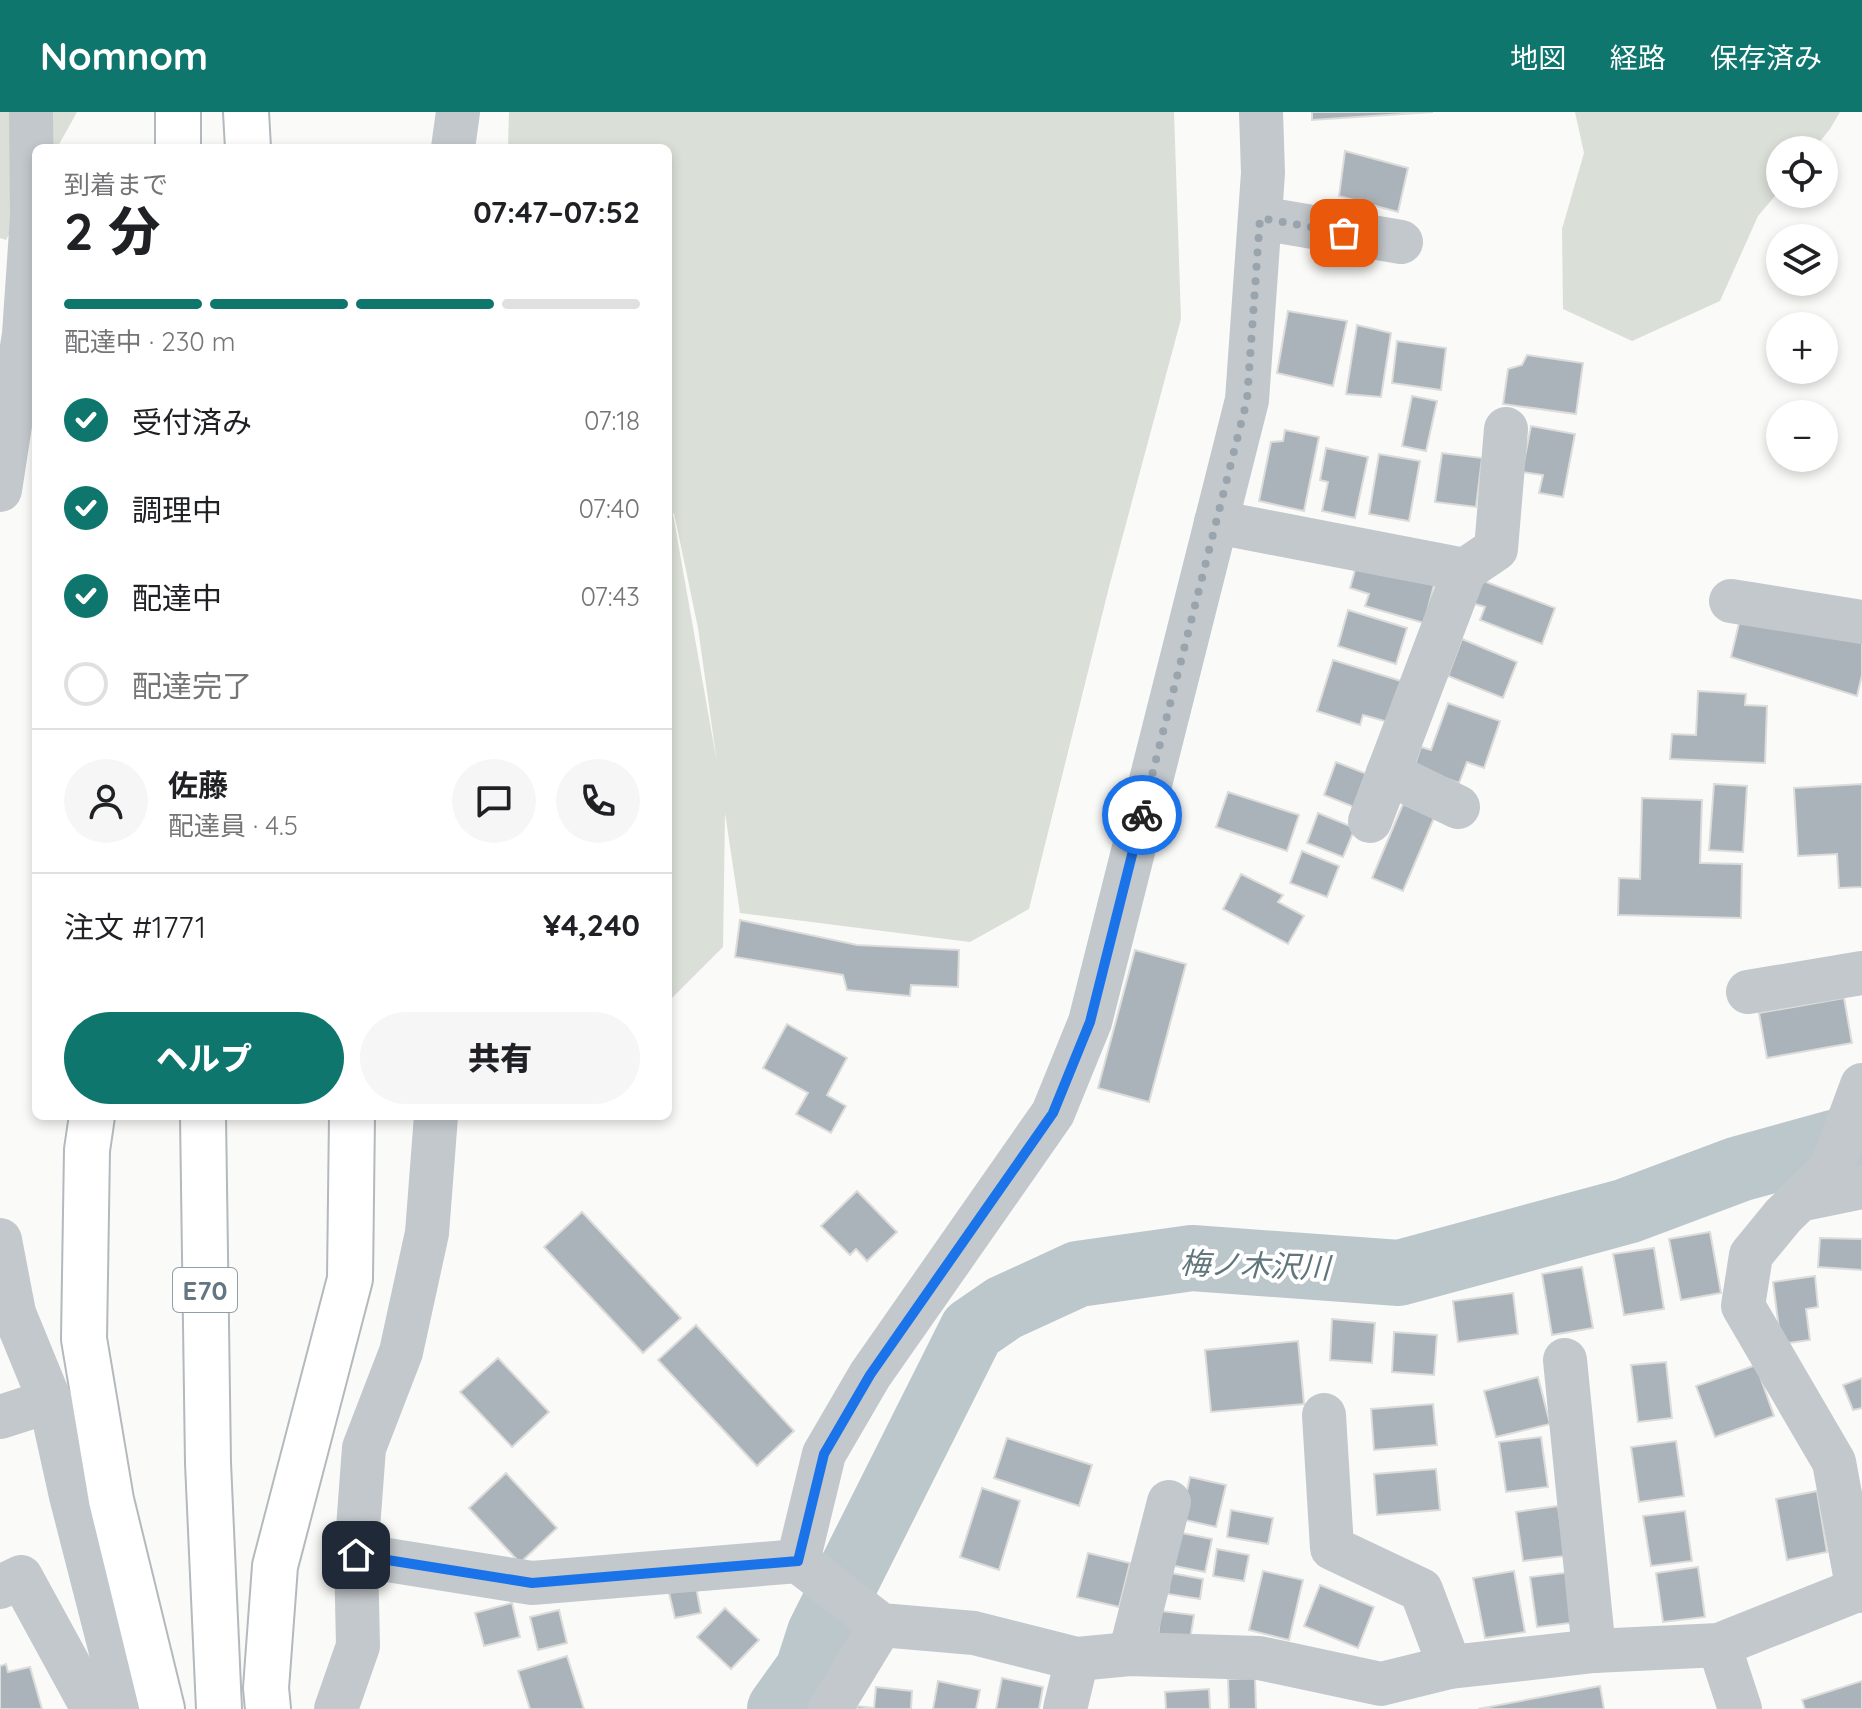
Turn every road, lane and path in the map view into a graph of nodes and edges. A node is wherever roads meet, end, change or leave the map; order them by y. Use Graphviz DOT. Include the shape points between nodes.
graph roads {
  1 [pos="31,112"];
  2 [pos="178,112"];
  3 [pos="206,112"];
  4 [pos="246,112"];
  5 [pos="458,112"];
  6 [pos="1261,112"];
  7 [pos="178,144"];
  8 [pos="207,144"];
  9 [pos="248,144"];
  10 [pos="454,144"];
  11 [pos="1260,218"];
  12 [pos="1401,242"];
  13 [pos="1506,429"];
  14 [pos="0,490"];
  15 [pos="1216,522"];
  16 [pos="1465,570"];
  17 [pos="1731,601"];
  18 [pos="1862,622"];
  19 [pos="1388,773"];
  20 [pos="1458,807"];
  21 [pos="1370,821"];
  22 [pos="1862,973"];
  23 [pos="1748,992"];
  24 [pos="1860,1089"];
  25 [pos="91,1120"];
  26 [pos="181,1120"];
  27 [pos="203,1120"];
  28 [pos="352,1120"];
  29 [pos="436,1120"];
  30 [pos="1846,1178"];
  31 [pos="0,1240"];
  32 [pos="1565,1360"];
  33 [pos="50,1401"];
  34 [pos="1324,1415"];
  35 [pos="0,1417"];
  36 [pos="197,1462"];
  37 [pos="1169,1502"];
  38 [pos="356,1555"];
  39 [pos="804,1565"];
  40 [pos="0,1587"];
  41 [pos="1860,1589"];
  42 [pos="875,1620"];
  43 [pos="1719,1645"];
  44 [pos="1594,1651"];
  45 [pos="1130,1654"];
  46 [pos="1077,1659"];
  47 [pos="1450,1667"];
  48 [pos="93,1709"];
  49 [pos="120,1709"];
  50 [pos="162,1709"];
  51 [pos="197,1709"];
  52 [pos="219,1709"];
  53 [pos="268,1709"];
  54 [pos="336,1709"];
  55 [pos="830,1709"];
  56 [pos="1065,1709"];
  57 [pos="1740,1709"];
  1 -- 14 [label="street" via="32,217 24,334"];
  2 -- 7 [label="highway"];
  3 -- 8 [label="highway"];
  4 -- 9 [label="highway"];
  5 -- 10 [label="street"];
  6 -- 11 [label="street"];
  11 -- 12 [label="street"];
  11 -- 15 [label="street" via="1247,400"];
  13 -- 16 [label="street" via="1496,549"];
  15 -- 16 [label="street"];
  15 -- 39 [label="street" via="1090,1022 1053,1113 870,1375 824,1454"];
  16 -- 19 [label="street"];
  17 -- 18 [label="street"];
  19 -- 20 [label="street"];
  19 -- 21 [label="street"];
  22 -- 23 [label="street"];
  24 -- 30 [label="street"];
  25 -- 50 [label="highway" via="84,1339 111,1500"];
  26 -- 36 [label="highway, E70"];
  27 -- 36 [label="highway, E70"];
  28 -- 53 [label="highway" via="350,1279 275,1566"];
  29 -- 38 [label="street" via="427,1233 401,1352 364,1448"];
  30 -- 41 [label="street" via="1799,1200 1751,1255 1743,1306 1834,1462"];
  31 -- 33 [label="street" via="14,1313"];
  32 -- 44 [label="street"];
  33 -- 35 [label="street"];
  33 -- 49 [label="street" via="119,1683"];
  34 -- 47 [label="street" via="1332,1548 1421,1590"];
  36 -- 51 [label="highway, E70"];
  36 -- 52 [label="highway, E70"];
  37 -- 45 [label="street"];
  38 -- 39 [label="street" via="532,1583"];
  38 -- 54 [label="street" via="358,1646"];
  39 -- 42 [label="street"];
  40 -- 48 [label="street" via="21,1577"];
  41 -- 43 [label="street"];
  42 -- 46 [label="street" via="974,1633"];
  42 -- 55 [label="street"];
  43 -- 44 [label="street"];
  43 -- 57 [label="street"];
  44 -- 47 [label="street"];
  45 -- 46 [label="street"];
  45 -- 47 [label="street" via="1259,1658 1381,1684"];
  46 -- 56 [label="street"];
}
